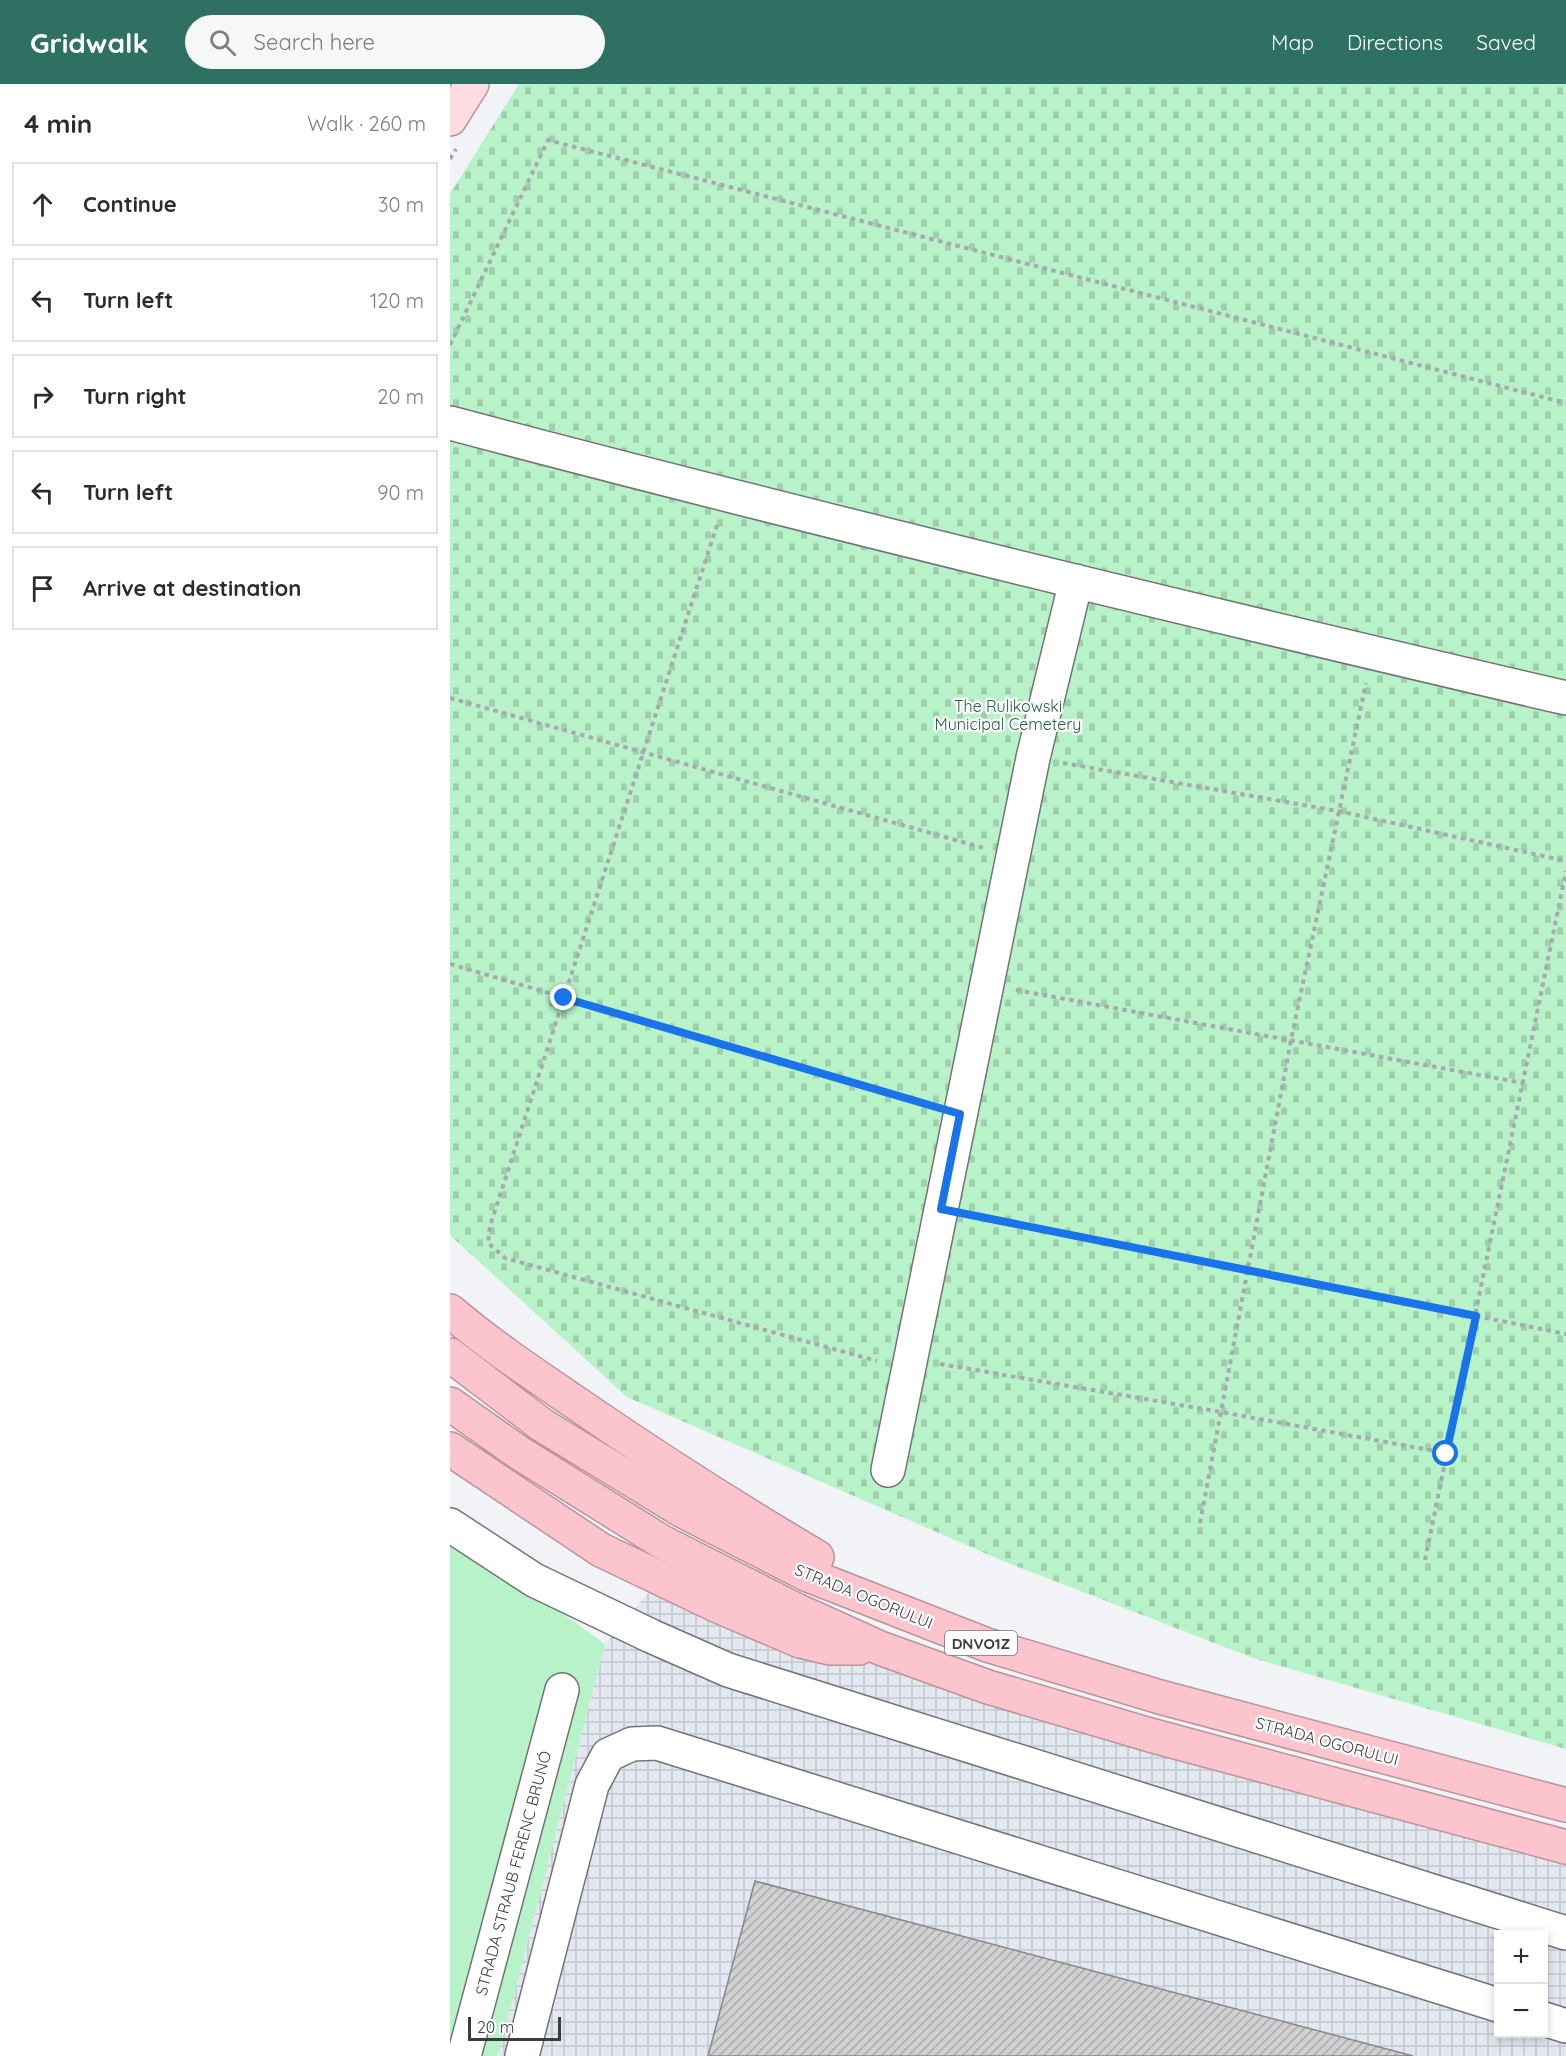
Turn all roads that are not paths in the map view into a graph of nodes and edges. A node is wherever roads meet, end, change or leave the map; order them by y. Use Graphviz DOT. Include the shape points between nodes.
graph roads {
  1 [pos="472,84"];
  2 [pos="450,120"];
  3 [pos="450,423"];
  4 [pos="1076,580"];
  5 [pos="1566,698"];
  6 [pos="450,1311"];
  7 [pos="450,1355"];
  8 [pos="450,1404"];
  9 [pos="450,1449"];
  10 [pos="888,1470"];
  11 [pos="450,1525"];
  12 [pos="893,1609"];
  13 [pos="880,1648"];
  14 [pos="562,1690"];
  15 [pos="1566,1805"];
  16 [pos="1566,1846"];
  17 [pos="1566,1933"];
  18 [pos="1494,2004"];
  19 [pos="1548,2020"];
  20 [pos="1566,2026"];
  21 [pos="464,2056"];
  22 [pos="522,2056"];
  1 -- 2 [label="main road"];
  3 -- 4 [label="street" via="726,496"];
  4 -- 5 [label="street"];
  4 -- 10 [label="street" via="1033,758"];
  6 -- 12 [label="highway" via="506,1355 620,1433 831,1564"];
  7 -- 12 [label="highway, STRADA OGORULUI / DNVO1Z" via="542,1425 681,1510 808,1575"];
  8 -- 13 [label="highway, DNVO1Z" via="518,1452 662,1542"];
  9 -- 13 [label="highway" via="602,1550 718,1606 800,1641 830,1648"];
  11 -- 17 [label="street" via="534,1580 728,1670"];
  12 -- 15 [label="highway, STRADA OGORULUI / DNVO1Z" via="987,1645 1160,1697"];
  13 -- 16 [label="highway, DNVO1Z" via="988,1687 1150,1735"];
  14 -- 21 [label="street, STRADA STRAUB FERENC BRUNÓ"];
  18 -- 22 [label="street" via="657,1743 632,1744 608,1755 592,1785"];
  19 -- 20 [label="street"];
}
